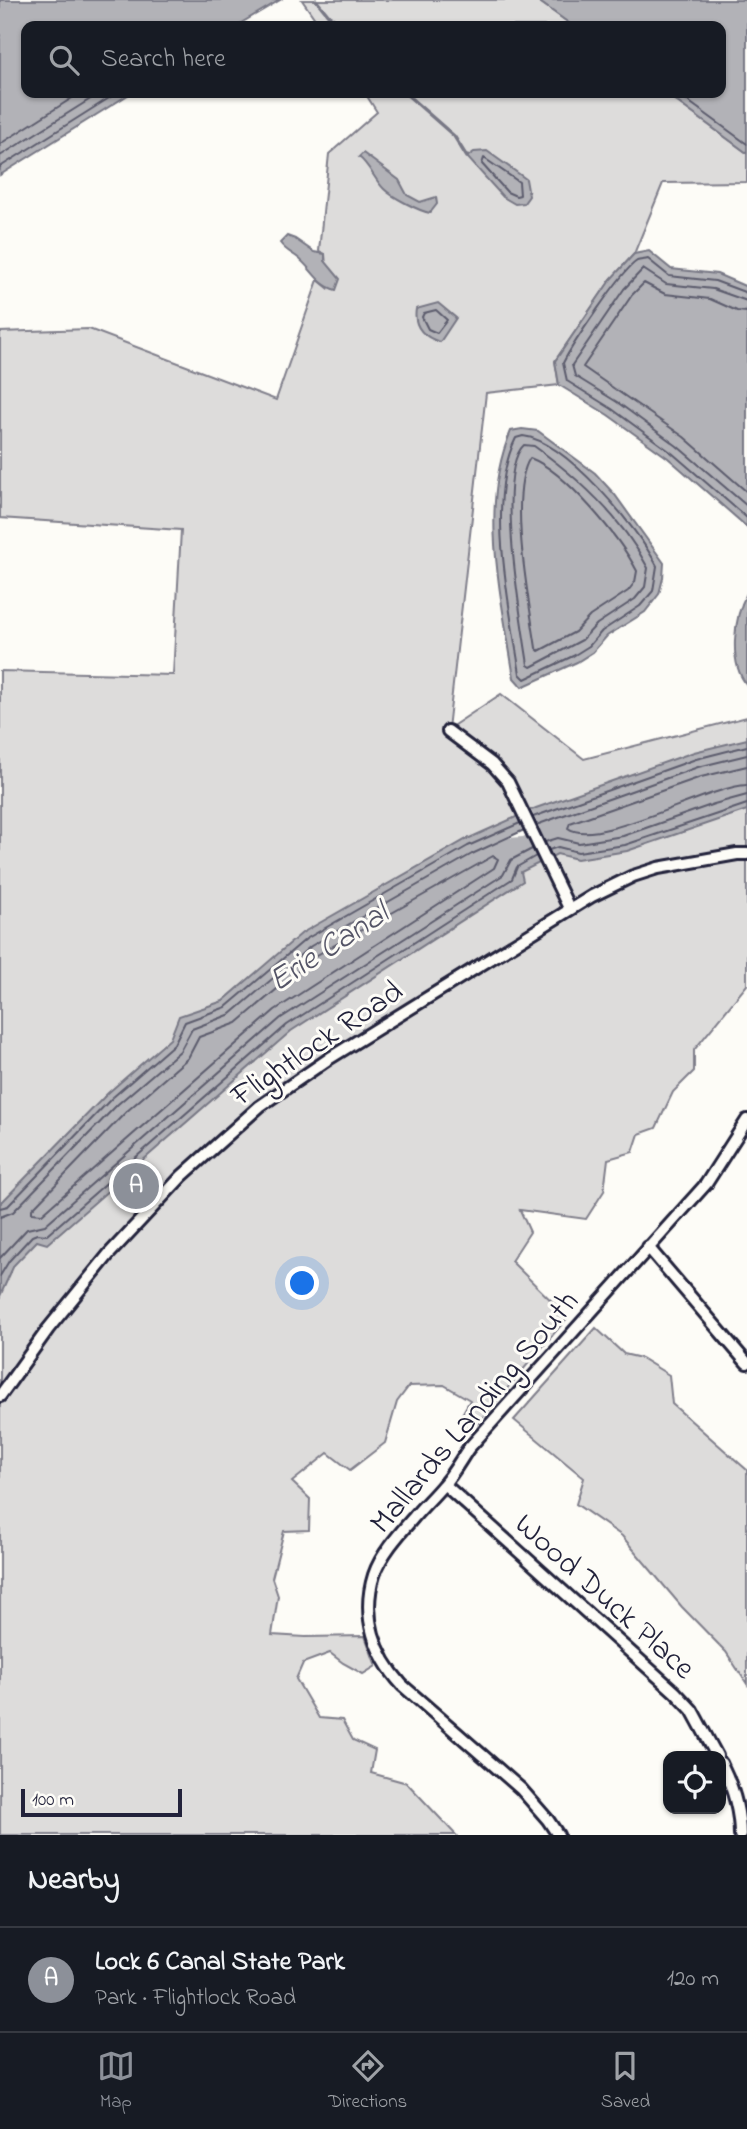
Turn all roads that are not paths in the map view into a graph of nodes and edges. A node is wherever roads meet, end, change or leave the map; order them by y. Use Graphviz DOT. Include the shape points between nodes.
graph roads {
  1 [pos="448,731"];
  2 [pos="747,854"];
  3 [pos="569,908"];
  4 [pos="746,1125"];
  5 [pos="648,1247"];
  6 [pos="747,1363"];
  7 [pos="0,1396"];
  8 [pos="444,1484"];
  9 [pos="715,1751"];
  10 [pos="726,1774"];
  11 [pos="558,1835"];
  12 [pos="740,1835"];
  1 -- 3 [label="street" via="508,782"];
  2 -- 3 [label="street, Flightlock Road" via="658,868"];
  3 -- 7 [label="street, Flightlock Road" via="260,1106 182,1176 109,1254"];
  4 -- 5 [label="street, Mallards Landing South" via="706,1184"];
  5 -- 6 [label="street"];
  5 -- 8 [label="street, Mallards Landing South" via="468,1449"];
  8 -- 9 [label="street, Wood Duck Place" via="676,1692"];
  8 -- 11 [label="street, Mallards Landing South" via="414,1516 374,1574 369,1614 374,1639 402,1685 521,1789"];
  10 -- 12 [label="street"];
}
